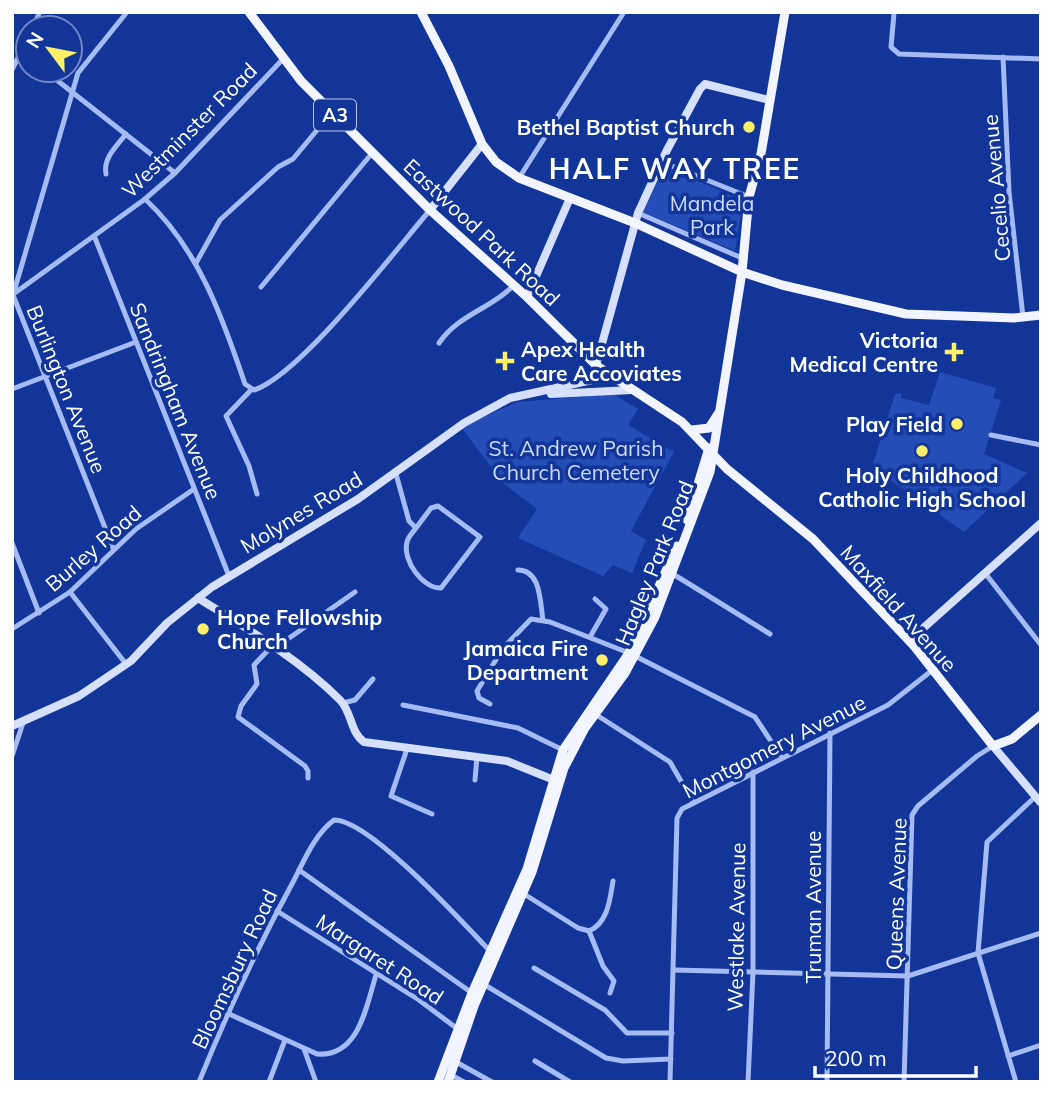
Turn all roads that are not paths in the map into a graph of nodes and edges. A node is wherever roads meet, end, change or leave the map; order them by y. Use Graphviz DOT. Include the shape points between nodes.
graph roads {
  1 [pos="127,12"];
  2 [pos="249,12"];
  3 [pos="421,12"];
  4 [pos="624,12"];
  5 [pos="785,12"];
  6 [pos="894,13"];
  7 [pos="1003,57"];
  8 [pos="1041,58"];
  9 [pos="283,59"];
  10 [pos="62,84"];
  11 [pos="72,92"];
  12 [pos="769,100"];
  13 [pos="332,112"];
  14 [pos="126,134"];
  15 [pos="482,144"];
  16 [pos="373,152"];
  17 [pos="662,162"];
  18 [pos="175,173"];
  19 [pos="106,174"];
  20 [pos="519,178"];
  21 [pos="748,197"];
  22 [pos="570,198"];
  23 [pos="145,199"];
  24 [pos="430,210"];
  25 [pos="638,213"];
  26 [pos="635,223"];
  27 [pos="95,238"];
  28 [pos="742,258"];
  29 [pos="196,263"];
  30 [pos="742,272"];
  31 [pos="514,285"];
  32 [pos="261,287"];
  33 [pos="13,295"];
  34 [pos="527,297"];
  35 [pos="1041,316"];
  36 [pos="1023,317"];
  37 [pos="136,342"];
  38 [pos="439,342"];
  39 [pos="597,366"];
  40 [pos="46,376"];
  41 [pos="12,389"];
  42 [pos="251,390"];
  43 [pos="632,390"];
  44 [pos="503,402"];
  45 [pos="723,403"];
  46 [pos="690,429"];
  47 [pos="991,435"];
  48 [pos="1041,445"];
  49 [pos="712,451"];
  50 [pos="396,474"];
  51 [pos="194,489"];
  52 [pos="257,494"];
  53 [pos="1041,523"];
  54 [pos="416,528"];
  55 [pos="12,543"];
  56 [pos="113,548"];
  57 [pos="518,570"];
  58 [pos="984,572"];
  59 [pos="673,574"];
  60 [pos="229,576"];
  61 [pos="70,592"];
  62 [pos="355,592"];
  63 [pos="198,598"];
  64 [pos="596,599"];
  65 [pos="39,613"];
  66 [pos="544,620"];
  67 [pos="12,629"];
  68 [pos="769,634"];
  69 [pos="590,637"];
  70 [pos="1041,645"];
  71 [pos="914,646"];
  72 [pos="273,647"];
  73 [pos="632,654"];
  74 [pos="126,664"];
  75 [pos="930,672"];
  76 [pos="373,679"];
  77 [pos="343,703"];
  78 [pos="490,704"];
  79 [pos="403,705"];
  80 [pos="594,715"];
  81 [pos="1041,715"];
  82 [pos="23,723"];
  83 [pos="12,726"];
  84 [pos="830,733"];
  85 [pos="993,746"];
  86 [pos="407,749"];
  87 [pos="563,750"];
  88 [pos="12,756"];
  89 [pos="477,757"];
  90 [pos="782,758"];
  91 [pos="753,772"];
  92 [pos="308,778"];
  93 [pos="474,780"];
  94 [pos="556,780"];
  95 [pos="1038,800"];
  96 [pos="693,802"];
  97 [pos="432,814"];
  98 [pos="299,870"];
  99 [pos="612,881"];
  100 [pos="524,894"];
  101 [pos="277,911"];
  102 [pos="589,931"];
  103 [pos="1041,933"];
  104 [pos="490,951"];
  105 [pos="978,953"];
  106 [pos="534,968"];
  107 [pos="674,970"];
  108 [pos="752,972"];
  109 [pos="829,974"];
  110 [pos="376,975"];
  111 [pos="908,976"];
  112 [pos="485,985"];
  113 [pos="472,993"];
  114 [pos="610,993"];
  115 [pos="227,1013"];
  116 [pos="462,1032"];
  117 [pos="672,1033"];
  118 [pos="285,1040"];
  119 [pos="1041,1045"];
  120 [pos="304,1049"];
  121 [pos="1009,1056"];
  122 [pos="671,1059"];
  123 [pos="535,1061"];
  124 [pos="456,1062"];
  125 [pos="450,1078"];
  126 [pos="199,1082"];
  127 [pos="269,1082"];
  128 [pos="316,1082"];
  129 [pos="438,1082"];
  130 [pos="464,1082"];
  131 [pos="492,1082"];
  132 [pos="570,1082"];
  133 [pos="670,1082"];
  134 [pos="748,1082"];
  135 [pos="827,1082"];
  136 [pos="904,1082"];
  137 [pos="1016,1082"];
  1 -- 11 [label="street, Burlington Avenue" via="88,57"];
  2 -- 9 [label="main road, Eastwood Park Road / A3"];
  3 -- 15 [label="main road"];
  4 -- 20 [label="street"];
  5 -- 12 [label="main road, Hagley Park Road"];
  6 -- 7 [label="street" via="890,44 895,52"];
  7 -- 8 [label="street"];
  7 -- 36 [label="street, Cecelio Avenue" via="1009,192"];
  9 -- 13 [label="main road, Eastwood Park Road / A3"];
  9 -- 18 [label="street, Westminster Road"];
  10 -- 11 [label="street"];
  11 -- 14 [label="street"];
  11 -- 33 [label="street, Burlington Avenue"];
  12 -- 17 [label="main road" via="705,84"];
  12 -- 21 [label="main road, Hagley Park Road" via="761,154"];
  13 -- 16 [label="main road, Eastwood Park Road / A3"];
  13 -- 29 [label="street" via="293,159 220,220"];
  14 -- 18 [label="street"];
  14 -- 19 [label="street" via="105,165"];
  15 -- 20 [label="main road" via="496,162"];
  15 -- 24 [label="main road"];
  16 -- 24 [label="main road, Eastwood Park Road / A3"];
  16 -- 32 [label="street"];
  17 -- 21 [label="street"];
  17 -- 25 [label="main road"];
  18 -- 23 [label="street, Westminster Road"];
  20 -- 22 [label="main road"];
  21 -- 28 [label="main road, Hagley Park Road"];
  22 -- 26 [label="main road"];
  22 -- 34 [label="main road"];
  23 -- 27 [label="street, Westminster Road"];
  23 -- 29 [label="street" via="178,233"];
  24 -- 31 [label="main road, Eastwood Park Road / A3"];
  24 -- 42 [label="street" via="304,354 278,376"];
  25 -- 26 [label="main road"];
  25 -- 28 [label="street"];
  26 -- 30 [label="main road"];
  26 -- 39 [label="main road"];
  27 -- 33 [label="street, Westminster Road"];
  27 -- 37 [label="street, Sandringham Avenue"];
  28 -- 30 [label="main road, Hagley Park Road"];
  29 -- 42 [label="street"];
  30 -- 36 [label="main road" via="906,314"];
  30 -- 45 [label="main road, Hagley Park Road"];
  31 -- 34 [label="main road, Eastwood Park Road / A3"];
  31 -- 38 [label="street" via="497,301 455,323"];
  33 -- 40 [label="street, Burlington Avenue"];
  34 -- 39 [label="main road, Eastwood Park Road / A3"];
  35 -- 36 [label="main road"];
  37 -- 40 [label="street"];
  37 -- 51 [label="street, Sandringham Avenue"];
  39 -- 43 [label="main road, Eastwood Park Road / A3"];
  39 -- 44 [label="main road" via="594,377 585,384"];
  40 -- 41 [label="street"];
  40 -- 56 [label="street, Burlington Avenue"];
  42 -- 52 [label="street" via="226,416"];
  43 -- 44 [label="main road, Molynes Road"];
  43 -- 46 [label="main road, Eastwood Park Road / A3"];
  44 -- 50 [label="main road, Molynes Road" via="450,432"];
  45 -- 46 [label="main road" via="709,428"];
  45 -- 49 [label="main road, Hagley Park Road"];
  46 -- 49 [label="main road, Eastwood Park Road / A3"];
  47 -- 48 [label="street"];
  49 -- 59 [label="main road, Hagley Park Road" via="699,507"];
  49 -- 71 [label="main road, Maxfield Avenue" via="727,469 813,539"];
  49 -- 73 [label="main road, Hagley Park Road"];
  50 -- 54 [label="street" via="407,518"];
  50 -- 60 [label="main road, Molynes Road"];
  51 -- 56 [label="street, Burley Road"];
  51 -- 60 [label="street, Sandringham Avenue"];
  53 -- 58 [label="main road"];
  54 -- 54 [label="street" via="407,543 408,558 418,575 434,588 441,588 481,537 438,506 431,508"];
  55 -- 65 [label="street"];
  56 -- 61 [label="street, Burley Road"];
  57 -- 66 [label="street" via="534,578"];
  58 -- 70 [label="street"];
  58 -- 71 [label="main road" via="917,635"];
  59 -- 68 [label="street"];
  59 -- 73 [label="main road, Hagley Park Road"];
  60 -- 63 [label="main road, Molynes Road"];
  61 -- 65 [label="street, Burley Road"];
  61 -- 74 [label="street"];
  62 -- 72 [label="street"];
  63 -- 72 [label="main road"];
  63 -- 74 [label="main road, Molynes Road"];
  64 -- 69 [label="street" via="606,609"];
  65 -- 67 [label="street, Burley Road"];
  66 -- 69 [label="street"];
  66 -- 78 [label="street" via="531,619 522,626 494,662 477,694"];
  69 -- 73 [label="street"];
  71 -- 85 [label="main road, Maxfield Avenue"];
  72 -- 77 [label="main road"];
  72 -- 92 [label="street" via="254,665 257,684 238,718 307,768"];
  73 -- 80 [label="main road, Hagley Park Road"];
  73 -- 87 [label="main road, Hagley Park Road"];
  73 -- 90 [label="street" via="755,717"];
  74 -- 82 [label="main road, Molynes Road" via="79,696"];
  75 -- 84 [label="street, Montgomery Avenue" via="888,705"];
  76 -- 77 [label="street" via="355,700"];
  77 -- 86 [label="main road" via="360,740"];
  79 -- 87 [label="street" via="518,728"];
  80 -- 94 [label="main road, Hagley Park Road"];
  80 -- 96 [label="street" via="673,765"];
  81 -- 85 [label="main road" via="1012,739"];
  82 -- 83 [label="main road, Molynes Road"];
  82 -- 88 [label="street"];
  84 -- 90 [label="street, Montgomery Avenue"];
  84 -- 109 [label="street, Truman Avenue"];
  85 -- 95 [label="main road, Maxfield Avenue"];
  85 -- 111 [label="street, Queens Avenue" via="918,806 912,816"];
  86 -- 89 [label="main road"];
  86 -- 97 [label="street" via="391,796"];
  87 -- 94 [label="main road, Hagley Park Road"];
  89 -- 93 [label="street"];
  89 -- 94 [label="main road" via="507,761"];
  90 -- 91 [label="street, Montgomery Avenue"];
  91 -- 96 [label="street, Montgomery Avenue"];
  91 -- 108 [label="street, Westlake Avenue"];
  94 -- 100 [label="main road, Hagley Park Road"];
  94 -- 104 [label="main road, Hagley Park Road" via="527,869"];
  95 -- 105 [label="street" via="987,842"];
  96 -- 107 [label="street, Montgomery Avenue" via="677,818"];
  98 -- 101 [label="street, Bloomsbury Road"];
  98 -- 104 [label="street, Bloomsbury Road" via="322,830 341,820 421,880"];
  98 -- 113 [label="street"];
  99 -- 102 [label="street" via="606,911 599,925"];
  100 -- 102 [label="street"];
  100 -- 112 [label="main road, Hagley Park Road"];
  101 -- 110 [label="street, Margaret Road"];
  101 -- 115 [label="street, Bloomsbury Road"];
  102 -- 114 [label="street" via="614,981"];
  103 -- 105 [label="street"];
  104 -- 113 [label="main road, Hagley Park Road"];
  105 -- 111 [label="street"];
  105 -- 121 [label="street"];
  106 -- 117 [label="street" via="605,1010 627,1033"];
  107 -- 108 [label="street"];
  107 -- 117 [label="street, Montgomery Avenue"];
  108 -- 109 [label="street"];
  108 -- 134 [label="street, Westlake Avenue"];
  109 -- 111 [label="street"];
  109 -- 135 [label="street, Truman Avenue"];
  110 -- 116 [label="street, Margaret Road"];
  110 -- 120 [label="street" via="360,1025 349,1043 330,1055"];
  111 -- 136 [label="street, Queens Avenue"];
  112 -- 116 [label="main road, Hagley Park Road"];
  112 -- 122 [label="street" via="607,1058"];
  113 -- 116 [label="main road, Hagley Park Road"];
  115 -- 118 [label="street"];
  115 -- 126 [label="street, Bloomsbury Road"];
  116 -- 124 [label="main road, Hagley Park Road"];
  116 -- 129 [label="main road, Hagley Park Road"];
  117 -- 122 [label="street, Montgomery Avenue"];
  118 -- 120 [label="street"];
  118 -- 127 [label="street"];
  119 -- 121 [label="street"];
  120 -- 128 [label="street"];
  121 -- 137 [label="street"];
  122 -- 133 [label="street, Montgomery Avenue"];
  123 -- 132 [label="street"];
  124 -- 125 [label="main road, Hagley Park Road"];
  124 -- 131 [label="street"];
  125 -- 130 [label="street"];
}
